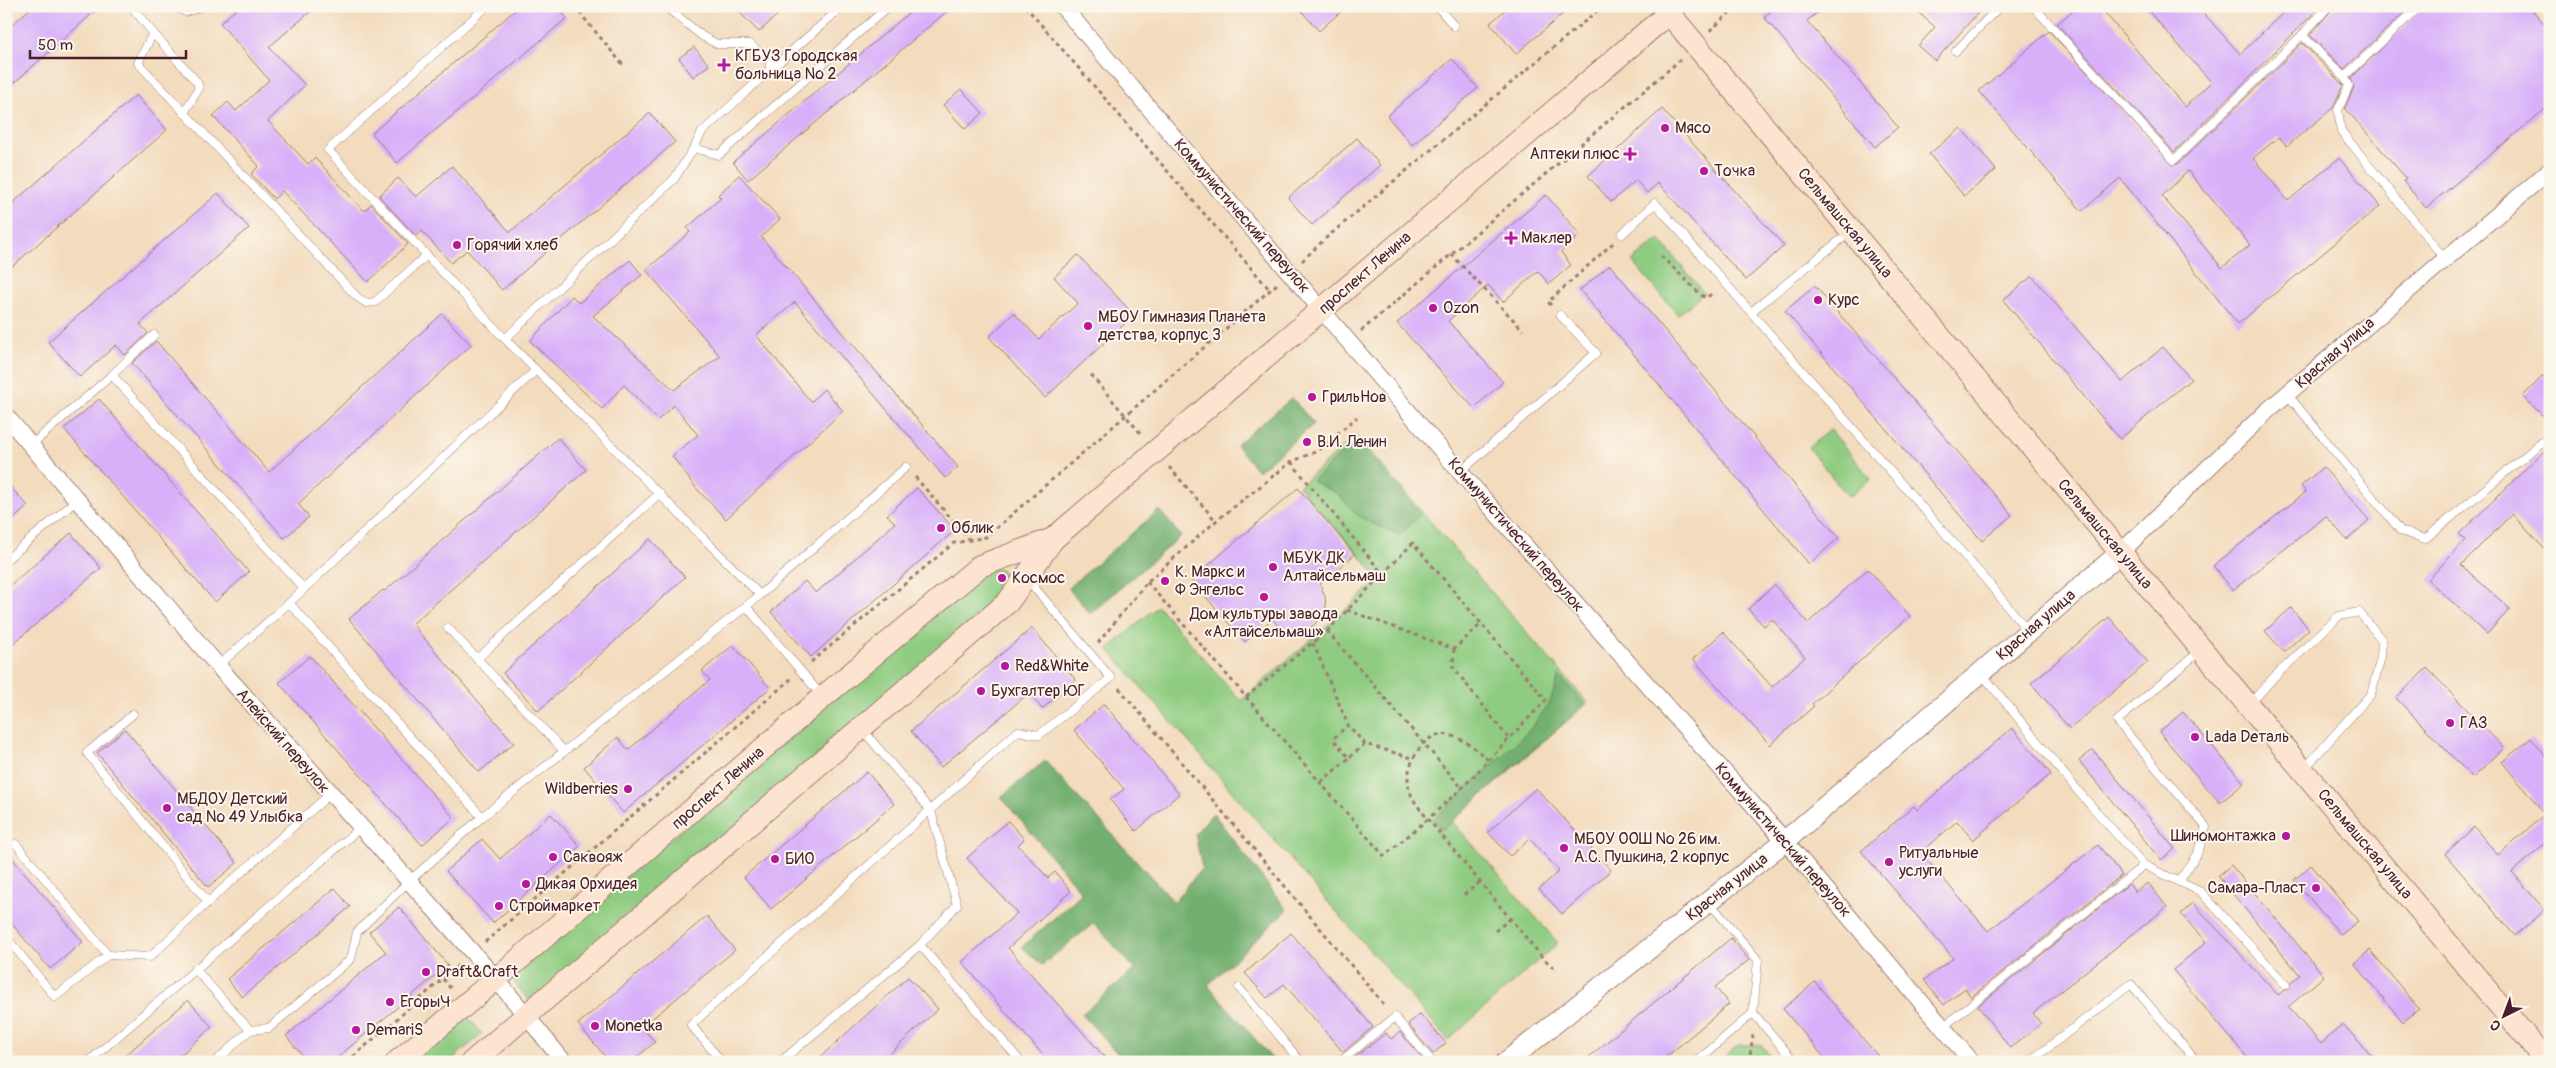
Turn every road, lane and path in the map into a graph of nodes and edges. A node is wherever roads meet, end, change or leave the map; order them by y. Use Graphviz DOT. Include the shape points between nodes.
graph roads {
  1 [pos="131,6"];
  2 [pos="174,6"];
  3 [pos="203,6"];
  4 [pos="487,6"];
  5 [pos="574,6"];
  6 [pos="665,6"];
  7 [pos="843,6"];
  8 [pos="889,6"];
  9 [pos="1025,6"];
  10 [pos="1062,6"];
  11 [pos="1437,6"];
  12 [pos="1603,6"];
  13 [pos="1737,6"];
  14 [pos="2000,6"];
  15 [pos="2033,6"];
  16 [pos="2329,6"];
  17 [pos="2420,6"];
  18 [pos="1669,9"];
  19 [pos="1454,26"];
  20 [pos="153,33"];
  21 [pos="2302,36"];
  22 [pos="1696,46"];
  23 [pos="1956,51"];
  24 [pos="624,66"];
  25 [pos="770,70"];
  26 [pos="2344,77"];
  27 [pos="184,113"];
  28 [pos="694,148"];
  29 [pos="2550,170"];
  30 [pos="1852,230"];
  31 [pos="1622,234"];
  32 [pos="1451,254"];
  33 [pos="427,255"];
  34 [pos="1661,256"];
  35 [pos="2444,258"];
  36 [pos="1290,273"];
  37 [pos="1726,282"];
  38 [pos="1270,290"];
  39 [pos="1548,302"];
  40 [pos="1322,310"];
  41 [pos="1751,312"];
  42 [pos="1560,315"];
  43 [pos="1523,330"];
  44 [pos="154,335"];
  45 [pos="505,339"];
  46 [pos="1349,341"];
  47 [pos="536,370"];
  48 [pos="112,375"];
  49 [pos="1091,375"];
  50 [pos="2287,394"];
  51 [pos="1125,415"];
  52 [pos="6,416"];
  53 [pos="1357,417"];
  54 [pos="2550,439"];
  55 [pos="31,444"];
  56 [pos="1155,451"];
  57 [pos="1291,462"];
  58 [pos="906,467"];
  59 [pos="1460,472"];
  60 [pos="660,493"];
  61 [pos="78,500"];
  62 [pos="1216,521"];
  63 [pos="1053,539"];
  64 [pos="971,540"];
  65 [pos="2121,552"];
  66 [pos="6,560"];
  67 [pos="991,562"];
  68 [pos="1382,573"];
  69 [pos="1146,582"];
  70 [pos="1021,586"];
  71 [pos="304,589"];
  72 [pos="760,595"];
  73 [pos="289,603"];
  74 [pos="746,606"];
  75 [pos="1347,610"];
  76 [pos="1481,624"];
  77 [pos="448,628"];
  78 [pos="1327,631"];
  79 [pos="2028,631"];
  80 [pos="1312,643"];
  81 [pos="1454,649"];
  82 [pos="2202,650"];
  83 [pos="1090,653"];
  84 [pos="477,659"];
  85 [pos="218,666"];
  86 [pos="801,671"];
  87 [pos="1981,672"];
  88 [pos="1111,678"];
  89 [pos="823,697"];
  90 [pos="1246,697"];
  91 [pos="2249,706"];
  92 [pos="133,714"];
  93 [pos="1348,725"];
  94 [pos="862,729"];
  95 [pos="1509,739"];
  96 [pos="1424,743"];
  97 [pos="1365,744"];
  98 [pos="564,752"];
  99 [pos="1349,758"];
  100 [pos="1412,758"];
  101 [pos="1488,760"];
  102 [pos="2304,771"];
  103 [pos="1321,782"];
  104 [pos="1462,788"];
  105 [pos="330,794"];
  106 [pos="930,811"];
  107 [pos="482,817"];
  108 [pos="1428,819"];
  109 [pos="360,828"];
  110 [pos="1785,841"];
  111 [pos="16,844"];
  112 [pos="2144,865"];
  113 [pos="1481,881"];
  114 [pos="408,882"];
  115 [pos="2179,882"];
  116 [pos="1464,895"];
  117 [pos="208,902"];
  118 [pos="1708,902"];
  119 [pos="1510,919"];
  120 [pos="1496,931"];
  121 [pos="6,937"];
  122 [pos="920,945"];
  123 [pos="473,953"];
  124 [pos="108,955"];
  125 [pos="195,969"];
  126 [pos="1557,971"];
  127 [pos="496,979"];
  128 [pos="2286,985"];
  129 [pos="1239,988"];
  130 [pos="526,1015"];
  131 [pos="1755,1015"];
  132 [pos="1395,1017"];
  133 [pos="1943,1027"];
  134 [pos="250,1030"];
  135 [pos="2546,1061"];
  136 [pos="88,1062"];
  137 [pos="215,1062"];
  138 [pos="347,1062"];
  139 [pos="397,1062"];
  140 [pos="472,1062"];
  141 [pos="564,1062"];
  142 [pos="722,1062"];
  143 [pos="780,1062"];
  144 [pos="1021,1062"];
  145 [pos="1301,1062"];
  146 [pos="1340,1062"];
  147 [pos="1432,1062"];
  148 [pos="1506,1062"];
  149 [pos="1696,1062"];
  150 [pos="1749,1062"];
  151 [pos="1794,1062"];
  152 [pos="1972,1062"];
  153 [pos="2029,1062"];
  154 [pos="2197,1062"];
  1 -- 20 [label="lane"];
  2 -- 3 [label="lane" via="186,12"];
  4 -- 33 [label="lane" via="328,150"];
  5 -- 24 [label="path"];
  6 -- 25 [label="lane" via="716,44 750,44 770,62"];
  7 -- 25 [label="lane"];
  8 -- 28 [label="lane" via="719,155"];
  9 -- 38 [label="path"];
  10 -- 36 [label="street, Коммунистический переулок"];
  11 -- 19 [label="lane"];
  12 -- 36 [label="path" via="1326,238"];
  13 -- 22 [label="path"];
  14 -- 23 [label="lane"];
  15 -- 21 [label="lane" via="2174,160"];
  16 -- 21 [label="lane"];
  17 -- 26 [label="lane"];
  18 -- 22 [label="main road, Сельмашская улица"];
  18 -- 40 [label="main road, проспект Ленина"];
  20 -- 27 [label="lane" via="197,82 199,88"];
  20 -- 27 [label="lane" via="138,63"];
  21 -- 26 [label="lane"];
  22 -- 30 [label="main road, Сельмашская улица"];
  22 -- 32 [label="path"];
  25 -- 28 [label="lane" via="702,132"];
  26 -- 35 [label="lane" via="2349,85 2338,110 2341,130"];
  27 -- 33 [label="lane" via="357,297 375,302"];
  28 -- 45 [label="lane" via="674,179"];
  29 -- 35 [label="street, Красная улица"];
  30 -- 41 [label="lane"];
  30 -- 65 [label="main road, Сельмашская улица"];
  31 -- 37 [label="lane" via="1655,204"];
  31 -- 39 [label="path"];
  32 -- 43 [label="path"];
  32 -- 46 [label="path"];
  33 -- 45 [label="lane"];
  34 -- 37 [label="path" via="1706,298"];
  35 -- 50 [label="street, Красная улица"];
  36 -- 38 [label="path"];
  36 -- 40 [label="street, Коммунистический переулок"];
  37 -- 41 [label="lane"];
  38 -- 51 [label="path"];
  40 -- 46 [label="street, Коммунистический переулок"];
  40 -- 56 [label="main road, проспект Ленина"];
  41 -- 79 [label="lane"];
  42 -- 59 [label="lane" via="1596,353"];
  44 -- 48 [label="lane"];
  45 -- 47 [label="lane"];
  46 -- 59 [label="street, Коммунистический переулок"];
  47 -- 60 [label="lane"];
  47 -- 71 [label="lane"];
  48 -- 55 [label="lane"];
  48 -- 71 [label="lane"];
  49 -- 51 [label="path"];
  50 -- 54 [label="lane" via="2401,531 2425,539 2542,442"];
  50 -- 65 [label="street, Красная улица"];
  51 -- 56 [label="path"];
  51 -- 64 [label="path" via="986,538"];
  52 -- 55 [label="street, Алейский переулок"];
  53 -- 57 [label="path" via="1317,450"];
  55 -- 61 [label="street, Алейский переулок"];
  56 -- 62 [label="path"];
  56 -- 63 [label="main road, проспект Ленина"];
  57 -- 62 [label="path"];
  57 -- 68 [label="path"];
  58 -- 64 [label="path"];
  58 -- 72 [label="lane"];
  59 -- 110 [label="street, Коммунистический переулок"];
  60 -- 72 [label="lane"];
  60 -- 84 [label="lane"];
  61 -- 66 [label="lane"];
  61 -- 85 [label="street, Алейский переулок"];
  62 -- 69 [label="path"];
  63 -- 67 [label="main road, проспект Ленина"];
  63 -- 70 [label="main road, проспект Ленина"];
  64 -- 86 [label="path" via="954,543"];
  65 -- 79 [label="street, Красная улица"];
  65 -- 82 [label="main road, Сельмашская улица"];
  67 -- 70 [label="main road" via="1004,570 1014,587"];
  67 -- 89 [label="main road, проспект Ленина" via="980,566"];
  68 -- 75 [label="path"];
  68 -- 76 [label="path" via="1413,543"];
  69 -- 83 [label="path"];
  69 -- 90 [label="path"];
  70 -- 83 [label="lane"];
  70 -- 94 [label="main road, проспект Ленина"];
  71 -- 73 [label="lane"];
  72 -- 74 [label="lane"];
  73 -- 85 [label="lane"];
  73 -- 107 [label="lane"];
  74 -- 86 [label="lane"];
  74 -- 98 [label="lane"];
  75 -- 78 [label="path"];
  75 -- 81 [label="path"];
  76 -- 81 [label="path"];
  76 -- 95 [label="path" via="1546,700"];
  77 -- 84 [label="lane"];
  78 -- 80 [label="path"];
  78 -- 96 [label="path"];
  79 -- 87 [label="street, Красная улица"];
  80 -- 90 [label="path"];
  80 -- 93 [label="path"];
  81 -- 95 [label="path" via="1453,667"];
  82 -- 91 [label="main road, Сельмашская улица"];
  82 -- 115 [label="lane" via="2117,721 2206,827 2198,852"];
  83 -- 88 [label="lane"];
  84 -- 98 [label="lane"];
  85 -- 105 [label="street, Алейский переулок"];
  86 -- 89 [label="lane"];
  86 -- 123 [label="path"];
  87 -- 110 [label="street, Красная улица"];
  87 -- 112 [label="lane" via="2078,791"];
  88 -- 106 [label="lane" via="1039,735 1018,732"];
  88 -- 132 [label="path"];
  89 -- 127 [label="main road, проспект Ленина"];
  90 -- 103 [label="path"];
  91 -- 102 [label="main road, Сельмашская улица"];
  91 -- 102 [label="lane" via="2273,678 2340,616 2359,612 2382,640 2371,694"];
  92 -- 117 [label="lane" via="87,753"];
  93 -- 97 [label="path"];
  93 -- 99 [label="path" via="1333,739"];
  94 -- 106 [label="lane"];
  94 -- 130 [label="main road, проспект Ленина"];
  95 -- 101 [label="path"];
  96 -- 100 [label="path"];
  96 -- 101 [label="path" via="1448,734 1469,743"];
  96 -- 104 [label="path"];
  97 -- 99 [label="path"];
  97 -- 100 [label="path"];
  98 -- 107 [label="lane"];
  99 -- 103 [label="path"];
  100 -- 108 [label="path" via="1408,782 1414,802"];
  101 -- 104 [label="path"];
  102 -- 135 [label="main road, Сельмашская улица"];
  103 -- 108 [label="path" via="1384,856"];
  104 -- 108 [label="path"];
  105 -- 109 [label="street, Алейский переулок"];
  105 -- 117 [label="lane"];
  106 -- 122 [label="lane" via="957,905"];
  106 -- 142 [label="lane" via="691,1025"];
  107 -- 114 [label="lane"];
  108 -- 113 [label="path"];
  109 -- 114 [label="street, Алейский переулок"];
  109 -- 125 [label="lane"];
  110 -- 118 [label="street, Красная улица"];
  110 -- 133 [label="street, Коммунистический переулок"];
  111 -- 124 [label="lane"];
  112 -- 115 [label="lane"];
  112 -- 133 [label="lane"];
  113 -- 116 [label="path"];
  113 -- 119 [label="path"];
  114 -- 123 [label="street, Алейский переулок"];
  114 -- 134 [label="lane" via="357,932 351,959 268,1028"];
  115 -- 128 [label="lane" via="2201,892"];
  117 -- 124 [label="lane" via="150,957"];
  118 -- 131 [label="lane" via="1758,960"];
  118 -- 148 [label="street, Красная улица"];
  119 -- 120 [label="path"];
  119 -- 126 [label="path"];
  121 -- 124 [label="lane" via="55,997"];
  122 -- 143 [label="lane"];
  122 -- 144 [label="lane"];
  123 -- 127 [label="street, Алейский переулок"];
  123 -- 138 [label="path"];
  125 -- 134 [label="lane"];
  125 -- 136 [label="lane"];
  127 -- 130 [label="street, Алейский переулок"];
  127 -- 139 [label="main road, проспект Ленина"];
  129 -- 145 [label="lane"];
  130 -- 140 [label="main road, проспект Ленина"];
  130 -- 141 [label="street, Алейский переулок"];
  131 -- 149 [label="lane"];
  131 -- 150 [label="path"];
  131 -- 151 [label="lane"];
  132 -- 146 [label="lane"];
  132 -- 147 [label="lane"];
  133 -- 152 [label="street, Коммунистический переулок"];
  134 -- 137 [label="lane"];
  153 -- 154 [label="lane" via="2131,984"];
}
